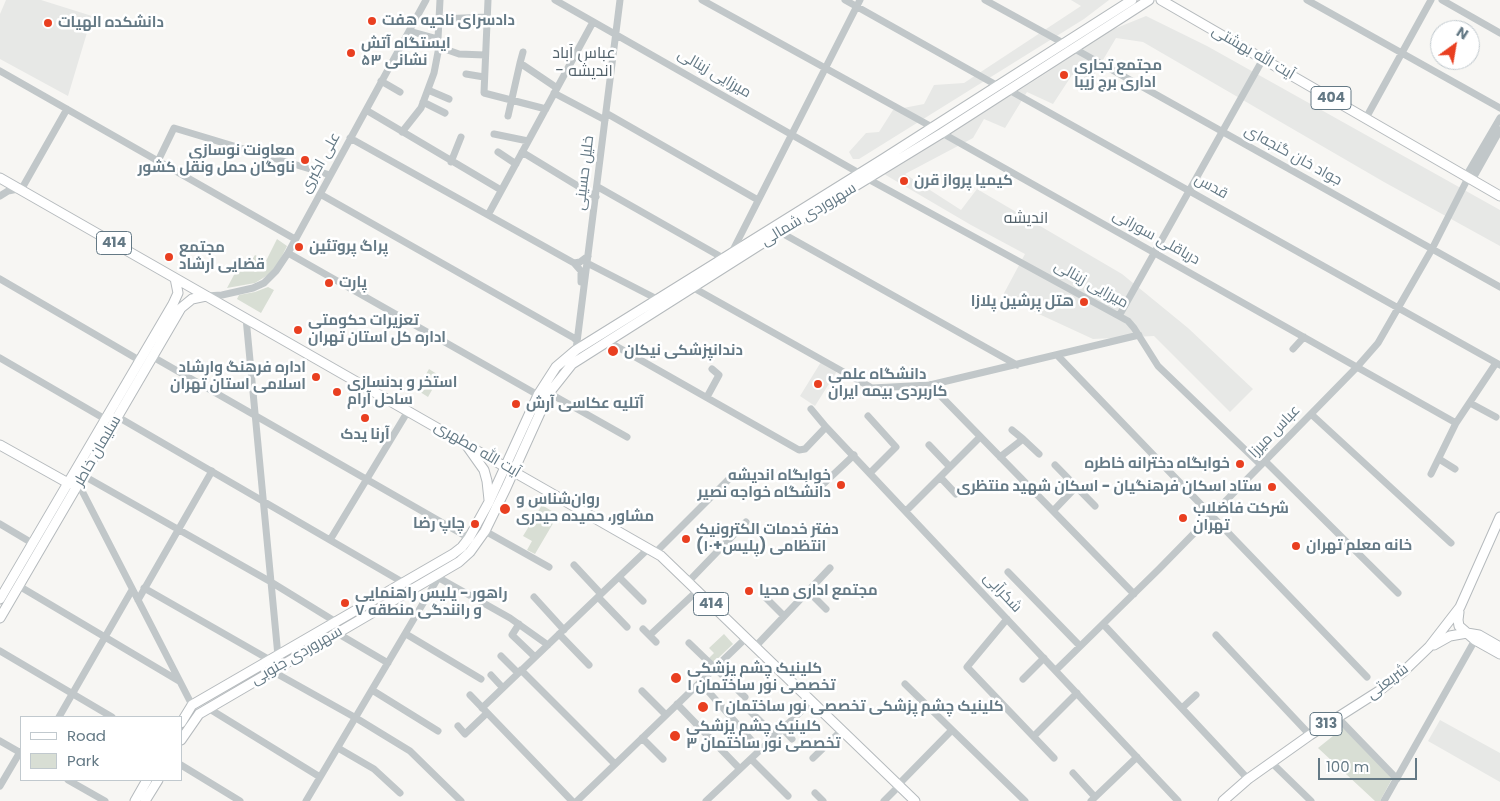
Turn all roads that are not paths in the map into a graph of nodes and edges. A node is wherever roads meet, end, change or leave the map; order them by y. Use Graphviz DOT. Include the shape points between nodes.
graph roads {
  1 [pos="426,0"];
  2 [pos="440,0"];
  3 [pos="488,0"];
  4 [pos="555,0"];
  5 [pos="620,0"];
  6 [pos="702,0"];
  7 [pos="845,0"];
  8 [pos="985,0"];
  9 [pos="1132,0"];
  10 [pos="1149,0"];
  11 [pos="1161,0"];
  12 [pos="1307,0"];
  13 [pos="1431,0"];
  14 [pos="1442,0"];
  15 [pos="858,3"];
  16 [pos="487,17"];
  17 [pos="440,19"];
  18 [pos="594,22"];
  19 [pos="409,31"];
  20 [pos="1500,33"];
  21 [pos="615,34"];
  22 [pos="439,43"];
  23 [pos="1069,46"];
  24 [pos="523,52"];
  25 [pos="1401,53"];
  26 [pos="485,55"];
  27 [pos="1263,59"];
  28 [pos="520,63"];
  29 [pos="826,67"];
  30 [pos="0,71"];
  31 [pos="466,74"];
  32 [pos="484,77"];
  33 [pos="381,81"];
  34 [pos="998,86"];
  35 [pos="428,90"];
  36 [pos="556,90"];
  37 [pos="1009,90"];
  38 [pos="400,92"];
  39 [pos="450,99"];
  40 [pos="511,100"];
  41 [pos="423,102"];
  42 [pos="1500,108"];
  43 [pos="67,109"];
  44 [pos="546,109"];
  45 [pos="366,110"];
  46 [pos="445,113"];
  47 [pos="508,116"];
  48 [pos="605,116"];
  49 [pos="1366,118"];
  50 [pos="1500,118"];
  51 [pos="932,127"];
  52 [pos="1500,130"];
  53 [pos="402,132"];
  54 [pos="1222,132"];
  55 [pos="942,133"];
  56 [pos="494,134"];
  57 [pos="791,134"];
  58 [pos="462,137"];
  59 [pos="350,138"];
  60 [pos="528,141"];
  61 [pos="498,152"];
  62 [pos="522,152"];
  63 [pos="158,161"];
  64 [pos="451,162"];
  65 [pos="516,164"];
  66 [pos="859,173"];
  67 [pos="330,175"];
  68 [pos="0,178"];
  69 [pos="868,179"];
  70 [pos="1468,179"];
  71 [pos="598,187"];
  72 [pos="20,190"];
  73 [pos="501,190"];
  74 [pos="1189,191"];
  75 [pos="320,194"];
  76 [pos="0,196"];
  77 [pos="1500,196"];
  78 [pos="596,197"];
  79 [pos="758,200"];
  80 [pos="488,215"];
  81 [pos="780,232"];
  82 [pos="295,240"];
  83 [pos="1432,248"];
  84 [pos="732,252"];
  85 [pos="288,253"];
  86 [pos="1154,253"];
  87 [pos="723,258"];
  88 [pos="588,260"];
  89 [pos="574,263"];
  90 [pos="175,278"];
  91 [pos="0,279"];
  92 [pos="692,287"];
  93 [pos="1500,287"];
  94 [pos="206,296"];
  95 [pos="657,299"];
  96 [pos="1399,308"];
  97 [pos="1119,316"];
  98 [pos="246,318"];
  99 [pos="1139,335"];
  100 [pos="1304,337"];
  101 [pos="607,341"];
  102 [pos="576,343"];
  103 [pos="1293,349"];
  104 [pos="1058,356"];
  105 [pos="153,357"];
  106 [pos="0,358"];
  107 [pos="139,360"];
  108 [pos="1498,364"];
  109 [pos="1017,365"];
  110 [pos="1357,367"];
  111 [pos="712,369"];
  112 [pos="930,385"];
  113 [pos="549,393"];
  114 [pos="538,395"];
  115 [pos="707,397"];
  116 [pos="1470,403"];
  117 [pos="810,409"];
  118 [pos="408,410"];
  119 [pos="1312,414"];
  120 [pos="868,416"];
  121 [pos="118,417"];
  122 [pos="255,417"];
  123 [pos="1496,418"];
  124 [pos="105,419"];
  125 [pos="1456,423"];
  126 [pos="826,427"];
  127 [pos="1012,430"];
  128 [pos="627,437"];
  129 [pos="980,437"];
  130 [pos="1023,439"];
  131 [pos="464,442"];
  132 [pos="0,445"];
  133 [pos="929,445"];
  134 [pos="1039,454"];
  135 [pos="854,455"];
  136 [pos="1000,457"];
  137 [pos="1439,458"];
  138 [pos="1263,463"];
  139 [pos="1055,465"];
  140 [pos="513,467"];
  141 [pos="950,467"];
  142 [pos="1455,469"];
  143 [pos="212,472"];
  144 [pos="870,473"];
  145 [pos="1431,474"];
  146 [pos="84,476"];
  147 [pos="940,477"];
  148 [pos="366,479"];
  149 [pos="729,480"];
  150 [pos="68,483"];
  151 [pos="78,486"];
  152 [pos="1076,487"];
  153 [pos="818,489"];
  154 [pos="956,494"];
  155 [pos="263,501"];
  156 [pos="489,502"];
  157 [pos="1095,506"];
  158 [pos="906,511"];
  159 [pos="1052,511"];
  160 [pos="1212,514"];
  161 [pos="1500,517"];
  162 [pos="746,522"];
  163 [pos="0,524"];
  164 [pos="179,529"];
  165 [pos="485,531"];
  166 [pos="469,538"];
  167 [pos="330,540"];
  168 [pos="32,543"];
  169 [pos="1451,543"];
  170 [pos="653,550"];
  171 [pos="574,565"];
  172 [pos="549,567"];
  173 [pos="830,568"];
  174 [pos="1008,572"];
  175 [pos="441,575"];
  176 [pos="619,577"];
  177 [pos="271,582"];
  178 [pos="688,582"];
  179 [pos="19,586"];
  180 [pos="406,587"];
  181 [pos="144,588"];
  182 [pos="132,590"];
  183 [pos="697,591"];
  184 [pos="808,591"];
  185 [pos="1134,594"];
  186 [pos="1398,594"];
  187 [pos="599,596"];
  188 [pos="534,597"];
  189 [pos="0,598"];
  190 [pos="766,598"];
  191 [pos="138,600"];
  192 [pos="643,601"];
  193 [pos="1460,607"];
  194 [pos="826,609"];
  195 [pos="784,616"];
  196 [pos="0,618"];
  197 [pos="1007,619"];
  198 [pos="336,622"];
  199 [pos="519,624"];
  200 [pos="1103,624"];
  201 [pos="627,627"];
  202 [pos="643,629"];
  203 [pos="562,632"];
  204 [pos="337,633"];
  205 [pos="1467,633"];
  206 [pos="406,634"];
  207 [pos="650,635"];
  208 [pos="1216,635"];
  209 [pos="104,637"];
  210 [pos="746,638"];
  211 [pos="1475,640"];
  212 [pos="656,642"];
  213 [pos="689,642"];
  214 [pos="548,645"];
  215 [pos="1080,646"];
  216 [pos="755,647"];
  217 [pos="1429,647"];
  218 [pos="1500,647"];
  219 [pos="0,652"];
  220 [pos="1500,654"];
  221 [pos="501,656"];
  222 [pos="535,657"];
  223 [pos="274,658"];
  224 [pos="1044,658"];
  225 [pos="388,663"];
  226 [pos="589,665"];
  227 [pos="716,667"];
  228 [pos="1056,670"];
  229 [pos="272,671"];
  230 [pos="520,672"];
  231 [pos="491,675"];
  232 [pos="1367,677"];
  233 [pos="481,678"];
  234 [pos="1023,679"];
  235 [pos="180,682"];
  236 [pos="700,682"];
  237 [pos="905,684"];
  238 [pos="503,688"];
  239 [pos="372,690"];
  240 [pos="642,691"];
  241 [pos="1077,693"];
  242 [pos="72,694"];
  243 [pos="470,695"];
  244 [pos="1196,695"];
  245 [pos="745,697"];
  246 [pos="811,702"];
  247 [pos="677,704"];
  248 [pos="192,706"];
  249 [pos="208,708"];
  250 [pos="1182,708"];
  251 [pos="748,709"];
  252 [pos="484,711"];
  253 [pos="666,715"];
  254 [pos="60,716"];
  255 [pos="110,716"];
  256 [pos="356,718"];
  257 [pos="1337,718"];
  258 [pos="182,721"];
  259 [pos="458,726"];
  260 [pos="783,729"];
  261 [pos="952,730"];
  262 [pos="438,731"];
  263 [pos="841,731"];
  264 [pos="1310,735"];
  265 [pos="775,736"];
  266 [pos="1034,736"];
  267 [pos="642,738"];
  268 [pos="792,738"];
  269 [pos="182,739"];
  270 [pos="0,741"];
  271 [pos="338,748"];
  272 [pos="760,750"];
  273 [pos="20,752"];
  274 [pos="20,755"];
  275 [pos="1137,757"];
  276 [pos="813,758"];
  277 [pos="1054,758"];
  278 [pos="663,759"];
  279 [pos="751,759"];
  280 [pos="1272,762"];
  281 [pos="615,764"];
  282 [pos="182,767"];
  283 [pos="740,769"];
  284 [pos="1073,773"];
  285 [pos="320,777"];
  286 [pos="1248,779"];
  287 [pos="1397,779"];
  288 [pos="70,781"];
  289 [pos="146,781"];
  290 [pos="157,781"];
  291 [pos="0,786"];
  292 [pos="898,787"];
  293 [pos="400,793"];
  294 [pos="815,793"];
  295 [pos="788,796"];
  296 [pos="1020,799"];
  297 [pos="1093,799"];
  298 [pos="581,800"];
  299 [pos="710,800"];
  300 [pos="104,801"];
  301 [pos="134,801"];
  302 [pos="145,801"];
  303 [pos="240,801"];
  304 [pos="306,801"];
  305 [pos="461,801"];
  306 [pos="572,801"];
  307 [pos="823,801"];
  308 [pos="884,801"];
  309 [pos="910,801"];
  310 [pos="915,801"];
  311 [pos="1178,801"];
  312 [pos="1223,801"];
  313 [pos="1312,801"];
  314 [pos="1384,801"];
  1 -- 19 [label="street, علی‌ اکبری"];
  2 -- 17 [label="street"];
  3 -- 16 [label="street"];
  4 -- 18 [label="street, میرزایی زینالی"];
  5 -- 21 [label="street, خلیل حسینی"];
  6 -- 29 [label="street"];
  7 -- 15 [label="street"];
  8 -- 23 [label="street, جواد خان گنجه‌ای"];
  9 -- 23 [label="main road, سهروردی شمالی"];
  10 -- 23 [label="main road, سهروردی شمالی"];
  11 -- 27 [label="main road, آیت الله بهشتی / 404"];
  12 -- 25 [label="street"];
  13 -- 25 [label="street"];
  14 -- 20 [label="street"];
  15 -- 29 [label="street"];
  15 -- 34 [label="street"];
  16 -- 17 [label="street"];
  16 -- 26 [label="street"];
  17 -- 22 [label="street"];
  18 -- 21 [label="street, میرزایی زینالی"];
  18 -- 36 [label="street"];
  19 -- 22 [label="street"];
  19 -- 33 [label="street, علی‌ اکبری"];
  21 -- 48 [label="street, خلیل حسینی"];
  21 -- 57 [label="street, میرزایی زینالی"];
  22 -- 26 [label="street" via="459,54"];
  22 -- 35 [label="street"];
  23 -- 34 [label="main road, سهروردی شمالی"];
  23 -- 37 [label="main road, سهروردی شمالی"];
  23 -- 54 [label="street, جواد خان گنجه‌ای"];
  24 -- 28 [label="street"];
  25 -- 42 [label="street"];
  25 -- 49 [label="street"];
  26 -- 32 [label="street"];
  27 -- 49 [label="main road, آیت الله بهشتی / 404"];
  27 -- 54 [label="street"];
  28 -- 36 [label="street"];
  28 -- 40 [label="street"];
  29 -- 51 [label="street"];
  29 -- 57 [label="street"];
  30 -- 43 [label="street"];
  31 -- 32 [label="street"];
  32 -- 40 [label="street" via="484,93"];
  33 -- 38 [label="street"];
  33 -- 45 [label="street, علی‌ اکبری"];
  34 -- 51 [label="main road, سهروردی شمالی"];
  35 -- 39 [label="street"];
  35 -- 41 [label="street"];
  36 -- 44 [label="street"];
  36 -- 48 [label="street"];
  37 -- 55 [label="main road, سهروردی شمالی"];
  37 -- 74 [label="street, قدس"];
  40 -- 44 [label="street"];
  40 -- 47 [label="street"];
  41 -- 46 [label="street"];
  41 -- 53 [label="street"];
  43 -- 63 [label="street"];
  43 -- 72 [label="street"];
  44 -- 60 [label="street"];
  45 -- 53 [label="street"];
  45 -- 59 [label="street, علی‌ اکبری"];
  48 -- 71 [label="street, خلیل حسینی"];
  48 -- 79 [label="street"];
  49 -- 70 [label="main road, آیت الله بهشتی / 404"];
  50 -- 70 [label="street"];
  51 -- 66 [label="main road, سهروردی شمالی"];
  52 -- 70 [label="street"];
  53 -- 64 [label="street"];
  54 -- 74 [label="street"];
  54 -- 83 [label="street, جواد خان گنجه‌ای"];
  55 -- 69 [label="main road, سهروردی شمالی"];
  55 -- 86 [label="street, دریاقلی سورانی"];
  56 -- 60 [label="street"];
  57 -- 66 [label="street, میرزایی زینالی"];
  57 -- 79 [label="street"];
  58 -- 64 [label="street"];
  59 -- 67 [label="street, علی‌ اکبری"];
  59 -- 80 [label="street"];
  60 -- 62 [label="street"];
  61 -- 65 [label="street"];
  62 -- 65 [label="street"];
  62 -- 78 [label="street"];
  63 -- 67 [label="street" via="174,128"];
  63 -- 82 [label="street"];
  64 -- 73 [label="street"];
  65 -- 73 [label="street"];
  66 -- 69 [label="main road"];
  66 -- 84 [label="main road, سهروردی شمالی"];
  67 -- 75 [label="street, علی‌ اکبری"];
  68 -- 72 [label="main road, 414"];
  69 -- 81 [label="main road, سهروردی شمالی"];
  69 -- 97 [label="street, میرزایی زینالی"];
  70 -- 77 [label="main road, آیت الله بهشتی / 404"];
  70 -- 83 [label="street, عباس میرزا"];
  71 -- 78 [label="street, خلیل حسینی"];
  71 -- 87 [label="street"];
  72 -- 76 [label="street"];
  72 -- 90 [label="main road, 414"];
  73 -- 80 [label="street"];
  74 -- 86 [label="street"];
  74 -- 96 [label="street, قدس"];
  75 -- 82 [label="street, علی‌ اکبری"];
  75 -- 102 [label="street"];
  78 -- 88 [label="street, خلیل حسینی"];
  79 -- 84 [label="street"];
  80 -- 89 [label="street"];
  81 -- 92 [label="main road, سهروردی شمالی"];
  81 -- 109 [label="street"];
  82 -- 85 [label="street, علی‌ اکبری"];
  83 -- 93 [label="street, جواد خان گنجه‌ای"];
  83 -- 96 [label="street, عباس میرزا"];
  84 -- 87 [label="main road, سهروردی شمالی"];
  85 -- 94 [label="street, علی‌ اکبری" via="264,283 246,290"];
  85 -- 114 [label="street"];
  86 -- 97 [label="street"];
  86 -- 100 [label="street, دریاقلی سورانی"];
  87 -- 95 [label="main road, سهروردی شمالی"];
  88 -- 89 [label="street"];
  88 -- 95 [label="street"];
  88 -- 102 [label="street, خلیل حسینی"];
  89 -- 102 [label="street" via="582,275"];
  90 -- 94 [label="main road, 414"];
  90 -- 107 [label="main road, سلیمان خاطر" via="177,295"];
  91 -- 107 [label="street"];
  92 -- 101 [label="main road, سهروردی شمالی"];
  92 -- 112 [label="street" via="872,388"];
  94 -- 98 [label="main road, آیت الله مطهری / 414"];
  94 -- 105 [label="main road, سلیمان خاطر" via="192,299 184,306"];
  95 -- 102 [label="main road, سهروردی شمالی"];
  96 -- 108 [label="street, قدس"];
  96 -- 110 [label="street, عباس میرزا" via="1378,343"];
  97 -- 99 [label="street, میرزایی زینالی" via="1128,321"];
  98 -- 118 [label="main road, آیت الله مطهری / 414"];
  98 -- 122 [label="street"];
  99 -- 104 [label="street"];
  99 -- 138 [label="street, میرزایی زینالی" via="1158,366"];
  100 -- 103 [label="street"];
  100 -- 110 [label="street, دریاقلی سورانی"];
  101 -- 113 [label="main road, سهروردی شمالی" via="572,364"];
  101 -- 115 [label="street"];
  102 -- 114 [label="main road, سهروردی شمالی"];
  104 -- 109 [label="street"];
  104 -- 160 [label="street"];
  105 -- 121 [label="main road, سلیمان خاطر"];
  105 -- 122 [label="street"];
  106 -- 124 [label="street"];
  107 -- 124 [label="main road, سلیمان خاطر"];
  108 -- 116 [label="street"];
  109 -- 112 [label="street"];
  110 -- 119 [label="street, عباس میرزا"];
  110 -- 125 [label="street, دریاقلی سورانی"];
  111 -- 115 [label="street" via="719,375"];
  112 -- 129 [label="street"];
  113 -- 128 [label="street"];
  113 -- 140 [label="main road, سهروردی شمالی"];
  114 -- 140 [label="main road, سهروردی شمالی"];
  115 -- 126 [label="street" via="802,450"];
  116 -- 123 [label="street"];
  116 -- 125 [label="street"];
  117 -- 126 [label="street, شکرآبی"];
  118 -- 131 [label="main road, آیت الله مطهری / 414"];
  118 -- 148 [label="street"];
  119 -- 138 [label="street, عباس میرزا"];
  119 -- 169 [label="street"];
  120 -- 144 [label="street" via="896,447"];
  121 -- 143 [label="street"];
  121 -- 146 [label="main road, سلیمان خاطر"];
  122 -- 148 [label="street"];
  122 -- 155 [label="street"];
  124 -- 150 [label="main road, سلیمان خاطر"];
  125 -- 137 [label="street"];
  126 -- 135 [label="street, شکرآبی"];
  127 -- 130 [label="street"];
  129 -- 136 [label="street"];
  129 -- 141 [label="street"];
  130 -- 134 [label="street"];
  130 -- 136 [label="street"];
  131 -- 140 [label="main road, آیت الله مطهری / 414"];
  131 -- 156 [label="main road" via="484,470"];
  132 -- 150 [label="main road"];
  133 -- 141 [label="street"];
  135 -- 144 [label="street, شکرآبی"];
  135 -- 153 [label="street"];
  136 -- 159 [label="street"];
  137 -- 142 [label="street"];
  137 -- 145 [label="street"];
  138 -- 160 [label="street, عباس میرزا"];
  138 -- 186 [label="street, میرزایی زینالی"];
  139 -- 152 [label="street"];
  140 -- 156 [label="main road, سهروردی جنوبی"];
  140 -- 165 [label="main road, سهروردی جنوبی"];
  140 -- 170 [label="main road, آیت الله مطهری / 414"];
  141 -- 147 [label="street"];
  143 -- 155 [label="street"];
  143 -- 164 [label="street"];
  144 -- 158 [label="street, شکرآبی"];
  146 -- 151 [label="main road, سلیمان خاطر"];
  146 -- 164 [label="street"];
  147 -- 154 [label="street"];
  147 -- 158 [label="street"];
  148 -- 166 [label="street"];
  148 -- 167 [label="street"];
  149 -- 170 [label="street"];
  150 -- 151 [label="main road"];
  150 -- 168 [label="main road, سلیمان خاطر"];
  151 -- 179 [label="main road, سلیمان خاطر"];
  151 -- 182 [label="street"];
  152 -- 157 [label="street"];
  152 -- 159 [label="street"];
  155 -- 167 [label="street"];
  155 -- 177 [label="street"];
  156 -- 166 [label="main road, سهروردی جنوبی"];
  158 -- 197 [label="street, شکرآبی"];
  159 -- 185 [label="street"];
  160 -- 185 [label="street, عباس میرزا"];
  160 -- 232 [label="street"];
  161 -- 193 [label="main road, شریعتی / 313"];
  162 -- 178 [label="street"];
  163 -- 168 [label="street"];
  164 -- 177 [label="street"];
  164 -- 181 [label="street"];
  165 -- 172 [label="street"];
  165 -- 175 [label="main road, سهروردی جنوبی" via="470,552"];
  166 -- 180 [label="main road, سهروردی جنوبی" via="453,554"];
  167 -- 180 [label="street"];
  168 -- 189 [label="main road, سلیمان خاطر"];
  170 -- 176 [label="street"];
  170 -- 178 [label="main road, آیت الله مطهری / 414"];
  171 -- 187 [label="street"];
  173 -- 184 [label="street"];
  174 -- 215 [label="street"];
  175 -- 180 [label="main road, سهروردی جنوبی"];
  175 -- 199 [label="street"];
  175 -- 206 [label="street"];
  176 -- 187 [label="street"];
  176 -- 192 [label="street"];
  177 -- 198 [label="street"];
  177 -- 223 [label="street"];
  178 -- 183 [label="main road, آیت الله مطهری / 414"];
  179 -- 196 [label="main road, سلیمان خاطر"];
  179 -- 209 [label="street"];
  180 -- 198 [label="main road, سهروردی جنوبی"];
  180 -- 204 [label="main road, سهروردی جنوبی"];
  181 -- 191 [label="street"];
  181 -- 223 [label="street"];
  182 -- 191 [label="street"];
  182 -- 209 [label="street"];
  183 -- 207 [label="street"];
  183 -- 210 [label="main road, آیت الله مطهری / 414"];
  184 -- 194 [label="street"];
  184 -- 195 [label="street"];
  185 -- 200 [label="street, عباس میرزا"];
  187 -- 201 [label="street"];
  187 -- 203 [label="street"];
  188 -- 203 [label="street"];
  190 -- 195 [label="street"];
  191 -- 235 [label="street"];
  193 -- 205 [label="main road" via="1458,624"];
  193 -- 217 [label="main road, شریعتی / 313"];
  195 -- 216 [label="street"];
  197 -- 224 [label="street, شکرآبی"];
  197 -- 266 [label="street" via="967,667"];
  198 -- 223 [label="main road, سهروردی جنوبی"];
  199 -- 214 [label="street"];
  199 -- 222 [label="street" via="512,635"];
  200 -- 215 [label="street, عباس میرزا"];
  200 -- 250 [label="street"];
  202 -- 207 [label="street"];
  203 -- 214 [label="street"];
  203 -- 226 [label="street"];
  204 -- 225 [label="street"];
  204 -- 229 [label="main road, سهروردی جنوبی"];
  205 -- 211 [label="main road"];
  205 -- 217 [label="main road" via="1450,636"];
  205 -- 218 [label="main road" via="1479,634"];
  206 -- 225 [label="street"];
  206 -- 233 [label="street"];
  207 -- 212 [label="street"];
  208 -- 264 [label="street"];
  209 -- 235 [label="street"];
  209 -- 242 [label="street"];
  210 -- 216 [label="main road, آیت الله مطهری / 414"];
  210 -- 227 [label="street"];
  211 -- 220 [label="main road"];
  211 -- 287 [label="street"];
  213 -- 227 [label="street"];
  214 -- 222 [label="street"];
  215 -- 228 [label="street, عباس میرزا"];
  216 -- 246 [label="main road, آیت الله مطهری / 414"];
  217 -- 257 [label="main road, شریعتی / 313" via="1395,680"];
  219 -- 242 [label="street"];
  221 -- 230 [label="street"];
  222 -- 230 [label="street"];
  223 -- 248 [label="main road, سهروردی جنوبی"];
  224 -- 228 [label="street, شکرآبی"];
  224 -- 234 [label="street"];
  225 -- 239 [label="street"];
  227 -- 236 [label="street"];
  227 -- 245 [label="street"];
  228 -- 241 [label="street, شکرآبی"];
  229 -- 249 [label="main road, سهروردی جنوبی"];
  229 -- 256 [label="street"];
  230 -- 238 [label="street"];
  230 -- 281 [label="street"];
  231 -- 238 [label="street"];
  235 -- 248 [label="street"];
  236 -- 247 [label="street"];
  236 -- 272 [label="street"];
  237 -- 261 [label="street"];
  238 -- 252 [label="street"];
  239 -- 256 [label="street"];
  239 -- 262 [label="street"];
  240 -- 253 [label="street"];
  241 -- 266 [label="street"];
  241 -- 275 [label="street, شکرآبی"];
  242 -- 254 [label="street"];
  242 -- 255 [label="street"];
  243 -- 252 [label="street"];
  244 -- 250 [label="street"];
  246 -- 260 [label="street"];
  246 -- 263 [label="main road, آیت الله مطهری / 414"];
  247 -- 253 [label="street"];
  247 -- 283 [label="street"];
  248 -- 258 [label="main road, سهروردی جنوبی"];
  249 -- 269 [label="main road, سهروردی جنوبی" via="199,714"];
  249 -- 285 [label="street"];
  250 -- 286 [label="street"];
  251 -- 265 [label="street"];
  252 -- 259 [label="street" via="465,734"];
  252 -- 306 [label="street"];
  253 -- 267 [label="street"];
  256 -- 271 [label="street"];
  256 -- 305 [label="street" via="410,751"];
  257 -- 264 [label="main road, شریعتی / 313"];
  257 -- 287 [label="street"];
  260 -- 265 [label="street"];
  260 -- 268 [label="street"];
  261 -- 292 [label="street"];
  261 -- 296 [label="street"];
  263 -- 276 [label="street"];
  263 -- 292 [label="main road, آیت الله مطهری / 414"];
  264 -- 280 [label="main road, شریعتی / 313"];
  265 -- 272 [label="street"];
  266 -- 277 [label="street"];
  267 -- 278 [label="street"];
  267 -- 281 [label="street"];
  270 -- 273 [label="street"];
  271 -- 285 [label="street"];
  271 -- 293 [label="street" via="374,769"];
  272 -- 279 [label="street"];
  274 -- 291 [label="street"];
  275 -- 297 [label="street"];
  275 -- 311 [label="street, شکرآبی"];
  279 -- 283 [label="street"];
  279 -- 295 [label="street"];
  280 -- 286 [label="main road, شریعتی / 313"];
  280 -- 313 [label="street"];
  281 -- 298 [label="street"];
  282 -- 303 [label="street"];
  283 -- 299 [label="street"];
  284 -- 297 [label="street"];
  285 -- 304 [label="street"];
  286 -- 312 [label="main road, شریعتی / 313"];
  287 -- 314 [label="street"];
  288 -- 300 [label="street"];
  289 -- 301 [label="main road"];
  290 -- 302 [label="main road"];
  292 -- 308 [label="street"];
  292 -- 309 [label="main road, آیت الله مطهری / 414"];
  292 -- 310 [label="main road, آیت الله مطهری / 414"];
  294 -- 307 [label="street"];
}
